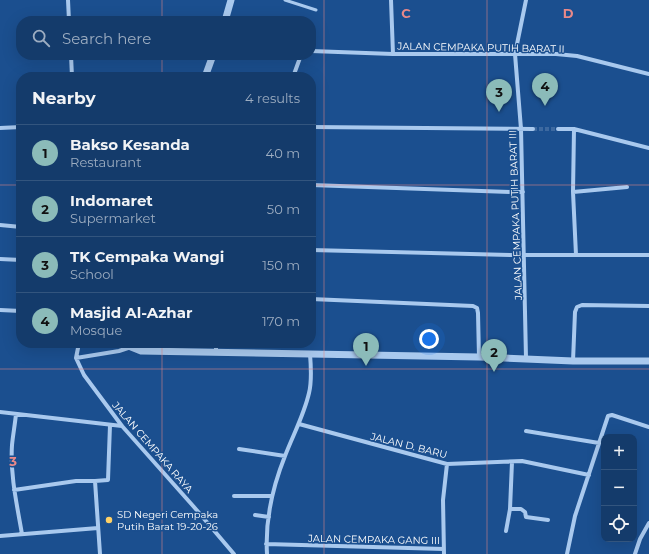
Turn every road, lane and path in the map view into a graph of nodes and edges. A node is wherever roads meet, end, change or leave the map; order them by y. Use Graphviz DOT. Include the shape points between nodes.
graph roads {
  1 [pos="68,0"];
  2 [pos="231,0"];
  3 [pos="285,0"];
  4 [pos="391,0"];
  5 [pos="526,0"];
  6 [pos="316,10"];
  7 [pos="69,16"];
  8 [pos="227,16"];
  9 [pos="316,51"];
  10 [pos="393,54"];
  11 [pos="515,54"];
  12 [pos="71,60"];
  13 [pos="211,60"];
  14 [pos="299,60"];
  15 [pos="72,72"];
  16 [pos="207,72"];
  17 [pos="295,72"];
  18 [pos="649,74"];
  19 [pos="16,127"];
  20 [pos="316,127"];
  21 [pos="0,128"];
  22 [pos="521,129"];
  23 [pos="533,129"];
  24 [pos="558,129"];
  25 [pos="574,129"];
  26 [pos="649,148"];
  27 [pos="316,185"];
  28 [pos="627,187"];
  29 [pos="523,192"];
  30 [pos="573,192"];
  31 [pos="0,225"];
  32 [pos="16,227"];
  33 [pos="316,250"];
  34 [pos="524,254"];
  35 [pos="576,254"];
  36 [pos="649,255"];
  37 [pos="0,259"];
  38 [pos="16,260"];
  39 [pos="316,299"];
  40 [pos="649,306"];
  41 [pos="0,310"];
  42 [pos="16,311"];
  43 [pos="79,348"];
  44 [pos="122,348"];
  45 [pos="135,348"];
  46 [pos="216,348"];
  47 [pos="216,352"];
  48 [pos="310,354"];
  49 [pos="479,356"];
  50 [pos="76,358"];
  51 [pos="526,358"];
  52 [pos="573,361"];
  53 [pos="649,361"];
  54 [pos="0,412"];
  55 [pos="16,414"];
  56 [pos="299,424"];
  57 [pos="110,425"];
  58 [pos="122,426"];
  59 [pos="649,427"];
  60 [pos="526,431"];
  61 [pos="599,443"];
  62 [pos="239,449"];
  63 [pos="285,456"];
  64 [pos="512,462"];
  65 [pos="446,464"];
  66 [pos="589,475"];
  67 [pos="95,481"];
  68 [pos="14,490"];
  69 [pos="234,496"];
  70 [pos="272,496"];
  71 [pos="510,509"];
  72 [pos="255,515"];
  73 [pos="269,518"];
  74 [pos="548,520"];
  75 [pos="649,523"];
  76 [pos="98,528"];
  77 [pos="506,531"];
  78 [pos="22,534"];
  79 [pos="0,536"];
  80 [pos="266,544"];
  81 [pos="444,552"];
  82 [pos="100,554"];
  83 [pos="234,554"];
  84 [pos="266,554"];
  85 [pos="567,554"];
  86 [pos="635,554"];
  1 -- 7 [label="street"];
  2 -- 8 [label="street"];
  3 -- 6 [label="lane"];
  4 -- 10 [label="street"];
  5 -- 11 [label="street, JALAN CEMPAKA PUTIH BARAT III"];
  9 -- 10 [label="street, JALAN CEMPAKA PUTIH BARAT II"];
  10 -- 11 [label="street, JALAN CEMPAKA PUTIH BARAT II"];
  11 -- 18 [label="street, JALAN CEMPAKA PUTIH BARAT II" via="577,56"];
  11 -- 22 [label="street, JALAN CEMPAKA PUTIH BARAT III"];
  12 -- 15 [label="street"];
  13 -- 16 [label="street"];
  14 -- 17 [label="street"];
  19 -- 21 [label="street"];
  20 -- 22 [label="street"];
  22 -- 23 [label="street"];
  22 -- 29 [label="street, JALAN CEMPAKA PUTIH BARAT III"];
  24 -- 25 [label="street"];
  25 -- 26 [label="street"];
  25 -- 30 [label="street"];
  27 -- 29 [label="street"];
  28 -- 30 [label="street"];
  29 -- 34 [label="street, JALAN CEMPAKA PUTIH BARAT III"];
  30 -- 35 [label="street"];
  31 -- 32 [label="street"];
  33 -- 34 [label="street"];
  34 -- 35 [label="street"];
  34 -- 51 [label="street, JALAN CEMPAKA PUTIH BARAT III"];
  35 -- 36 [label="street"];
  37 -- 38 [label="street"];
  39 -- 49 [label="street" via="473,306 478,313"];
  40 -- 52 [label="street" via="577,307"];
  41 -- 42 [label="street"];
  43 -- 50 [label="street"];
  44 -- 50 [label="street" via="110,353"];
  45 -- 47 [label="street" via="141,351"];
  46 -- 47 [label="street"];
  47 -- 48 [label="street"];
  48 -- 49 [label="street"];
  48 -- 56 [label="street" via="310,393"];
  49 -- 51 [label="street"];
  50 -- 58 [label="street, JALAN CEMPAKA RAYA" via="84,375"];
  51 -- 52 [label="street"];
  52 -- 53 [label="street"];
  54 -- 55 [label="street"];
  55 -- 57 [label="street"];
  55 -- 68 [label="street" via="12,452"];
  56 -- 63 [label="street"];
  56 -- 65 [label="street, JALAN D. BARU"];
  57 -- 58 [label="street"];
  57 -- 67 [label="street" via="108,480"];
  58 -- 83 [label="street, JALAN CEMPAKA RAYA"];
  59 -- 61 [label="street" via="610,414"];
  60 -- 61 [label="street"];
  61 -- 66 [label="street"];
  62 -- 63 [label="street"];
  63 -- 70 [label="street"];
  64 -- 65 [label="street, JALAN D. BARU"];
  64 -- 66 [label="street, JALAN D. BARU" via="522,461"];
  64 -- 71 [label="street"];
  65 -- 81 [label="street, JALAN CEMPAKA GANG III" via="443,500"];
  66 -- 85 [label="street" via="572,527"];
  67 -- 68 [label="street" via="76,481"];
  67 -- 76 [label="street"];
  68 -- 78 [label="street"];
  69 -- 70 [label="street"];
  70 -- 73 [label="street"];
  71 -- 74 [label="street" via="521,509 526,517"];
  71 -- 77 [label="street"];
  72 -- 73 [label="street"];
  73 -- 80 [label="street"];
  75 -- 86 [label="street"];
  76 -- 78 [label="street"];
  76 -- 82 [label="street"];
  78 -- 79 [label="street"];
  80 -- 81 [label="street, JALAN CEMPAKA GANG III"];
  80 -- 84 [label="street"];
}
